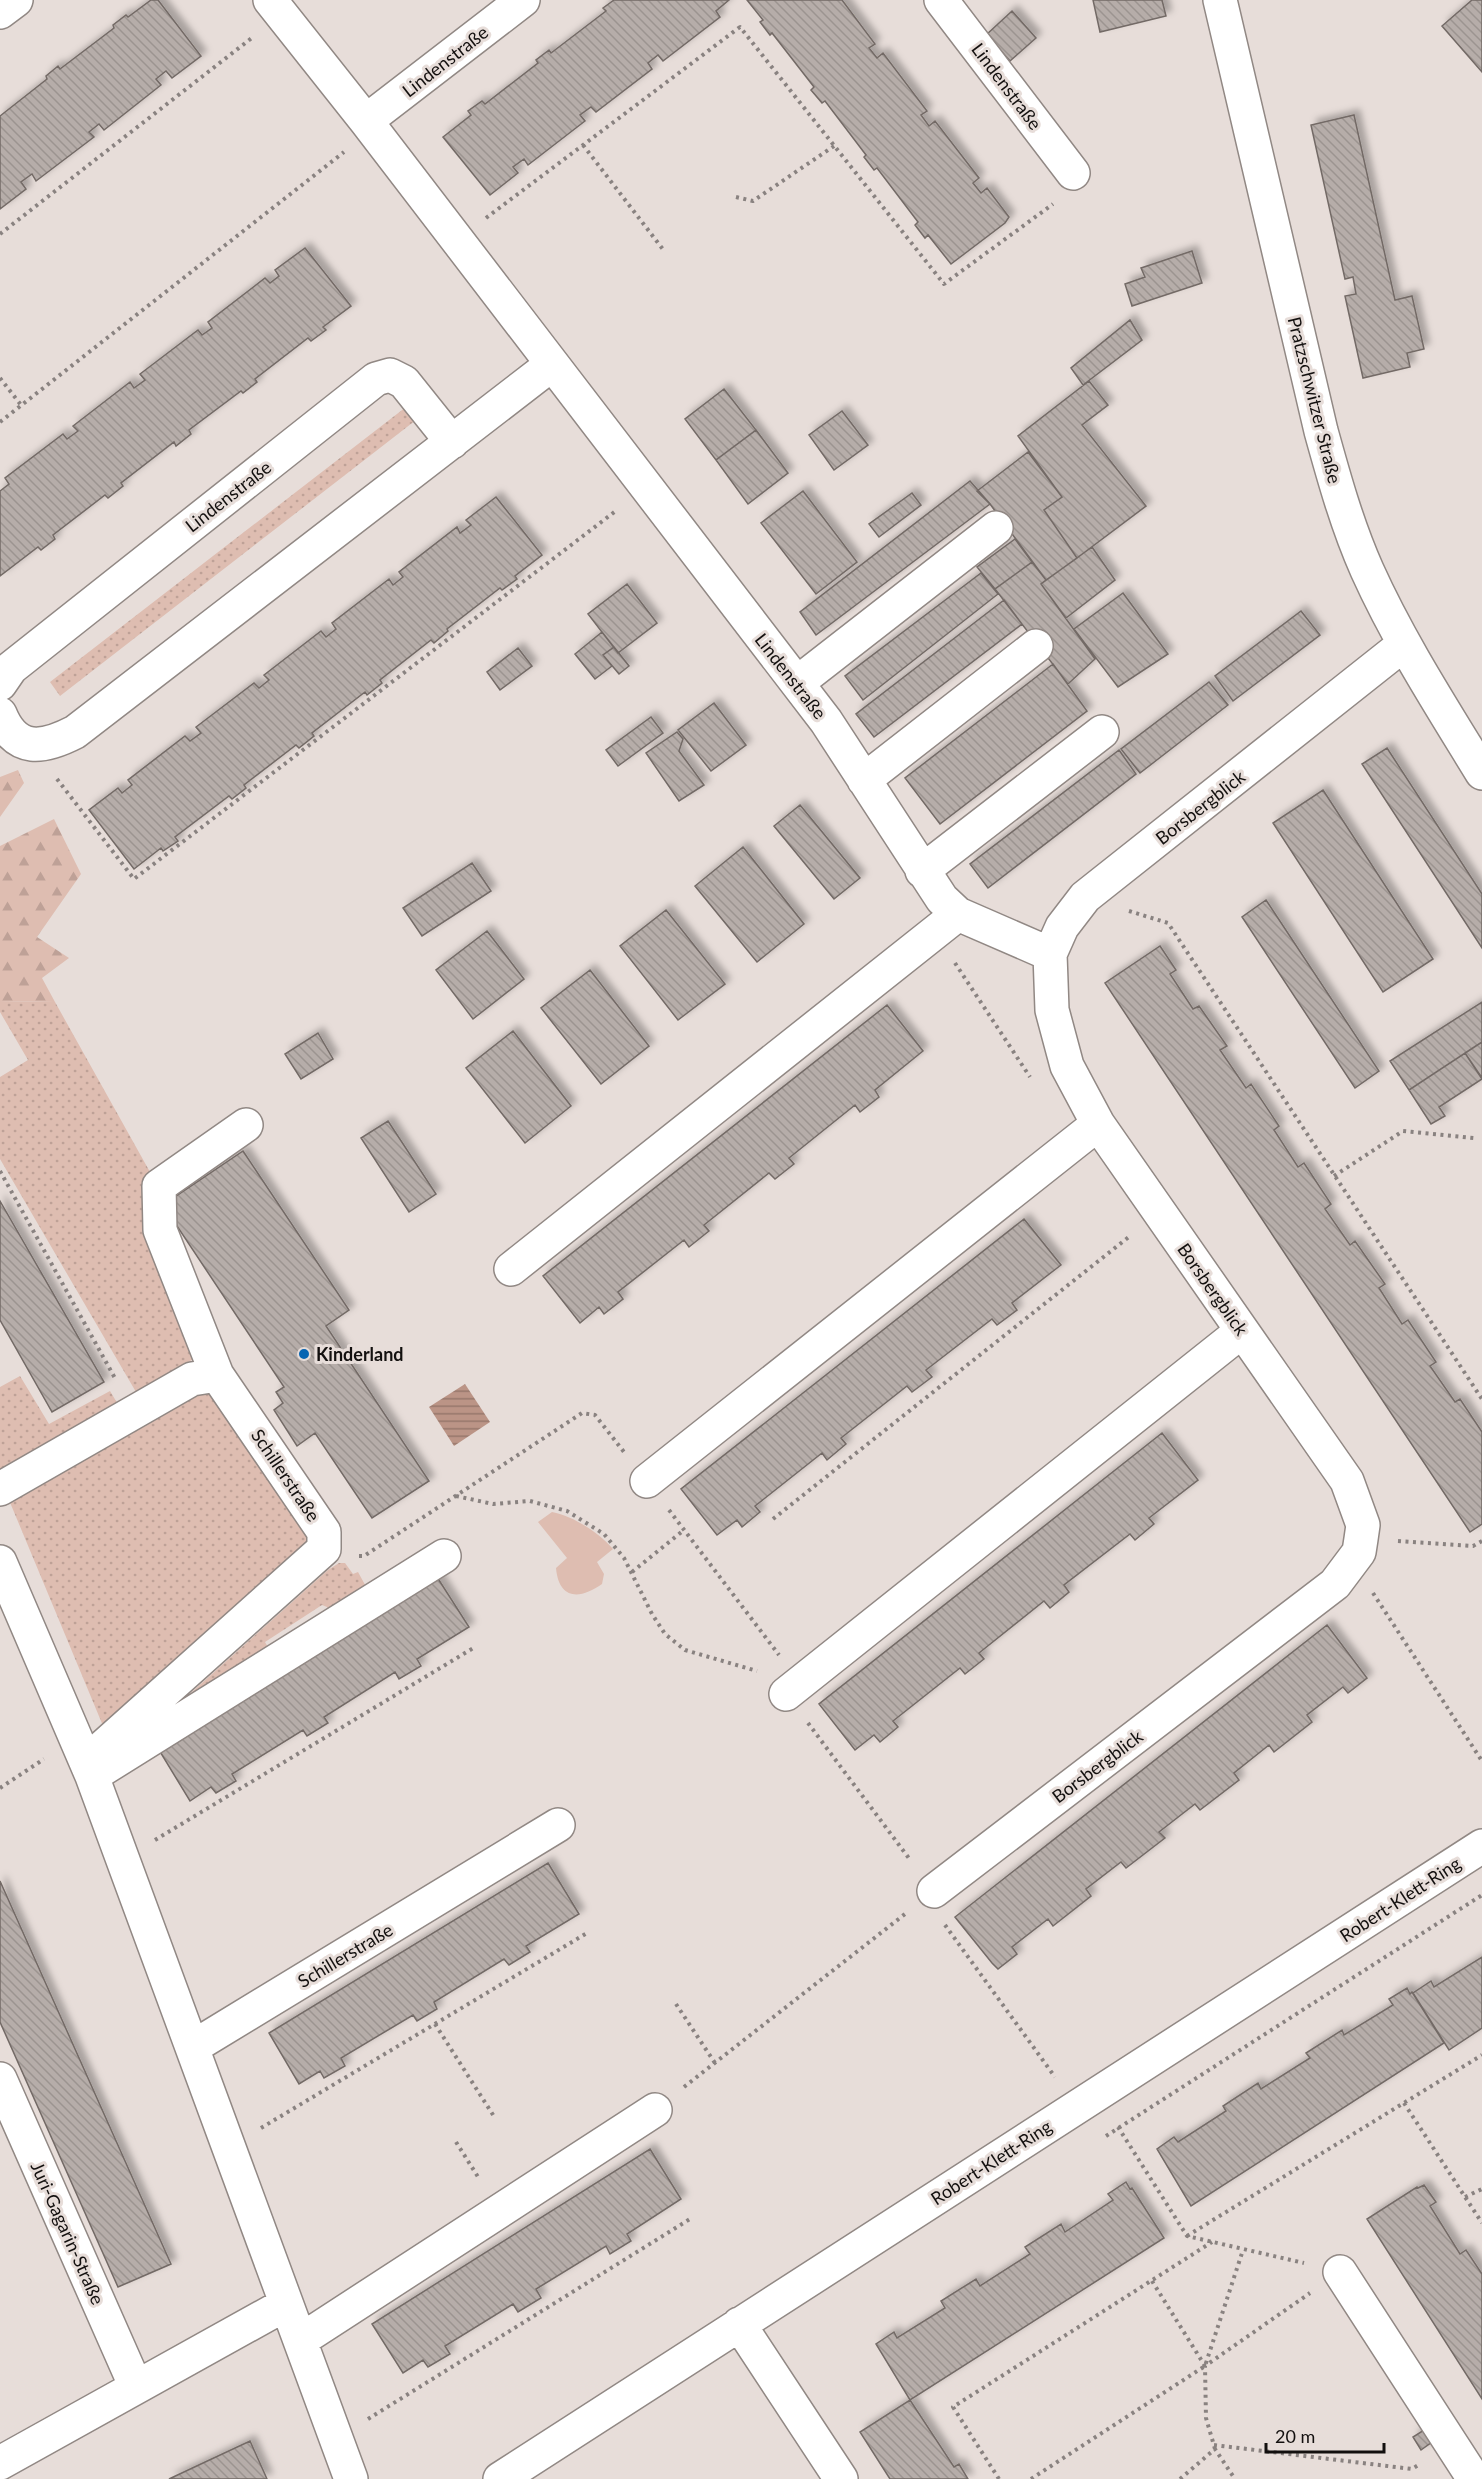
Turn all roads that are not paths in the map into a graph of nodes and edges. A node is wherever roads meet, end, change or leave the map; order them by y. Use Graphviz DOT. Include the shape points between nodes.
graph roads {
  1 [pos="16,0"];
  2 [pos="523,0"];
  3 [pos="941,0"];
  4 [pos="1220,0"];
  5 [pos="278,6"];
  6 [pos="0,12"];
  7 [pos="366,121"];
  8 [pos="1073,173"];
  9 [pos="551,365"];
  10 [pos="452,442"];
  11 [pos="996,528"];
  12 [pos="1403,645"];
  13 [pos="1036,646"];
  14 [pos="797,683"];
  15 [pos="0,684"];
  16 [pos="0,714"];
  17 [pos="1102,732"];
  18 [pos="1482,772"];
  19 [pos="864,780"];
  20 [pos="922,871"];
  21 [pos="947,923"];
  22 [pos="1050,954"];
  23 [pos="1098,1124"];
  24 [pos="246,1125"];
  25 [pos="511,1269"];
  26 [pos="1242,1331"];
  27 [pos="217,1375"];
  28 [pos="647,1481"];
  29 [pos="0,1489"];
  30 [pos="444,1556"];
  31 [pos="0,1563"];
  32 [pos="793,1689"];
  33 [pos="85,1758"];
  34 [pos="558,1825"];
  35 [pos="1482,1846"];
  36 [pos="934,1892"];
  37 [pos="193,2048"];
  38 [pos="0,2079"];
  39 [pos="655,2110"];
  40 [pos="1340,2272"];
  41 [pos="286,2304"];
  42 [pos="739,2324"];
  43 [pos="300,2340"];
  44 [pos="136,2387"];
  45 [pos="0,2463"];
  46 [pos="351,2479"];
  47 [pos="500,2479"];
  48 [pos="841,2479"];
  49 [pos="1474,2479"];
  1 -- 6 [label="street"];
  2 -- 7 [label="street, Lindenstraße"];
  3 -- 8 [label="street, Lindenstraße"];
  4 -- 12 [label="street, Pratzschwitzer Straße" via="1340,500 1366,568"];
  5 -- 7 [label="street, Lindenstraße"];
  7 -- 9 [label="street, Lindenstraße"];
  9 -- 10 [label="street"];
  9 -- 14 [label="street, Lindenstraße"];
  10 -- 15 [label="street, Lindenstraße" via="404,382 390,375 376,379 11,668"];
  10 -- 16 [label="street" via="75,732 36,746 10,730"];
  11 -- 14 [label="street"];
  12 -- 18 [label="street, Pratzschwitzer Straße"];
  12 -- 22 [label="street, Borsbergblick" via="1085,897 1062,927"];
  13 -- 19 [label="street"];
  14 -- 19 [label="street, Lindenstraße"];
  17 -- 20 [label="street"];
  19 -- 20 [label="street, Lindenstraße"];
  20 -- 21 [label="street, Lindenstraße" via="942,899"];
  21 -- 22 [label="street, Lindenstraße"];
  21 -- 25 [label="street"];
  22 -- 23 [label="street, Borsbergblick" via="1052,1010 1066,1066"];
  23 -- 26 [label="street, Borsbergblick"];
  23 -- 28 [label="street"];
  24 -- 27 [label="street, Schillerstraße" via="159,1186 160,1230"];
  26 -- 32 [label="street"];
  26 -- 36 [label="street, Borsbergblick" via="1347,1481 1363,1525 1357,1550 1335,1584"];
  27 -- 29 [label="street" via="192,1378"];
  27 -- 33 [label="street, Schillerstraße" via="324,1532 324,1549"];
  30 -- 33 [label="street"];
  31 -- 33 [label="street"];
  33 -- 37 [label="street"];
  34 -- 37 [label="street, Schillerstraße"];
  35 -- 42 [label="street, Robert-Klett-Ring"];
  37 -- 41 [label="street"];
  38 -- 44 [label="street, Juri-Gagarin-Straße"];
  39 -- 43 [label="street"];
  40 -- 49 [label="street"];
  41 -- 43 [label="street"];
  41 -- 44 [label="street"];
  42 -- 47 [label="street, Robert-Klett-Ring"];
  42 -- 48 [label="street"];
  43 -- 46 [label="street"];
  44 -- 45 [label="street"];
}
